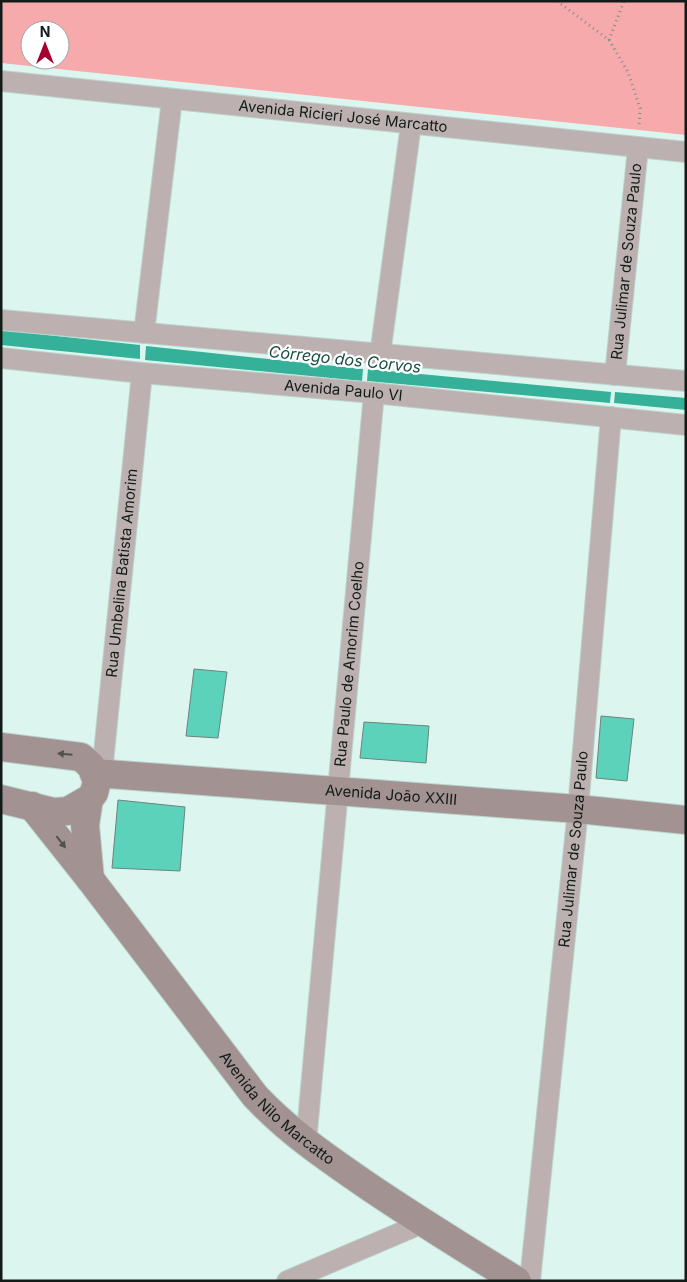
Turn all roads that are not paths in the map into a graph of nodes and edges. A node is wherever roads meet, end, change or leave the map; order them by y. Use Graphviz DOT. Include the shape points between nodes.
graph roads {
  1 [pos="1,80"];
  2 [pos="172,99"];
  3 [pos="411,124"];
  4 [pos="638,148"];
  5 [pos="686,152"];
  6 [pos="1,320"];
  7 [pos="144,333"];
  8 [pos="380,355"];
  9 [pos="1,358"];
  10 [pos="142,373"];
  11 [pos="615,375"];
  12 [pos="686,382"];
  13 [pos="374,393"];
  14 [pos="611,417"];
  15 [pos="686,424"];
  16 [pos="1,747"];
  17 [pos="95,781"];
  18 [pos="339,792"];
  19 [pos="1,799"];
  20 [pos="32,806"];
  21 [pos="578,809"];
  22 [pos="686,820"];
  23 [pos="90,879"];
  24 [pos="306,1143"];
  25 [pos="422,1223"];
  26 [pos="287,1281"];
  27 [pos="517,1281"];
  28 [pos="530,1281"];
  1 -- 2 [label="street, Avenida Ricieri José Marcatto"];
  2 -- 3 [label="street, Avenida Ricieri José Marcatto"];
  2 -- 7 [label="street"];
  3 -- 4 [label="street, Avenida Ricieri José Marcatto"];
  3 -- 8 [label="street"];
  4 -- 5 [label="street, Avenida Ricieri José Marcatto"];
  4 -- 11 [label="street, Rua Julimar de Souza Paulo"];
  6 -- 7 [label="street"];
  7 -- 8 [label="street"];
  8 -- 11 [label="street"];
  9 -- 10 [label="street, Avenida Paulo VI"];
  10 -- 13 [label="street, Avenida Paulo VI"];
  10 -- 17 [label="street, Rua Umbelina Batista Amorim"];
  11 -- 12 [label="street"];
  13 -- 14 [label="street, Avenida Paulo VI"];
  13 -- 18 [label="street, Rua Paulo de Amorim Coelho"];
  14 -- 15 [label="street, Avenida Paulo VI"];
  14 -- 21 [label="street, Rua Julimar de Souza Paulo"];
  17 -- 16 [label="street, one-way" via="86,760 74,755"];
  17 -- 18 [label="street, Avenida João XXIII"];
  17 -- 20 [label="street" via="68,810 54,812"];
  17 -- 23 [label="street" via="85,825"];
  18 -- 21 [label="street, Avenida João XXIII"];
  18 -- 24 [label="street, Rua Paulo de Amorim Coelho"];
  19 -- 20 [label="street"];
  20 -- 23 [label="street, Avenida Nilo Marcatto, one-way"];
  21 -- 22 [label="street, Avenida João XXIII"];
  21 -- 28 [label="street, Rua Julimar de Souza Paulo"];
  23 -- 24 [label="street, Avenida Nilo Marcatto" via="255,1096 276,1119"];
  24 -- 25 [label="street, Avenida Nilo Marcatto"];
  25 -- 26 [label="street"];
  25 -- 27 [label="street, Avenida Nilo Marcatto"];
}
